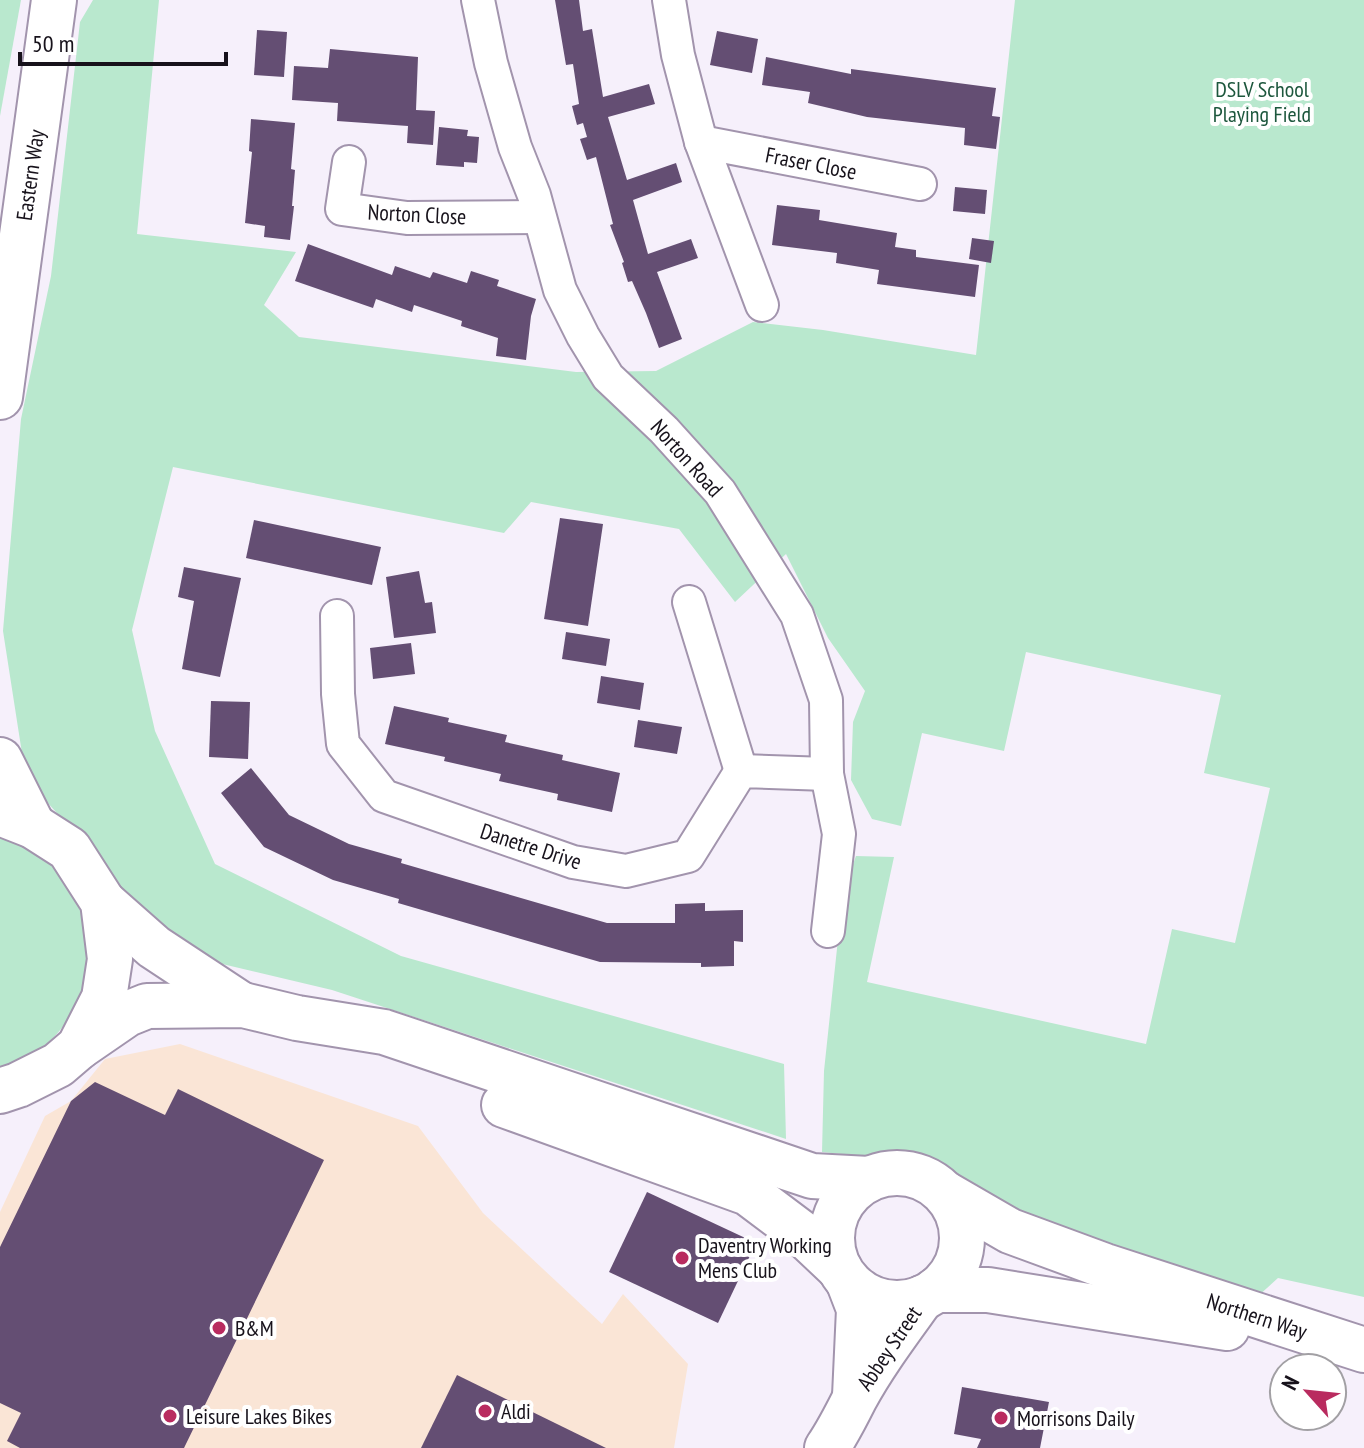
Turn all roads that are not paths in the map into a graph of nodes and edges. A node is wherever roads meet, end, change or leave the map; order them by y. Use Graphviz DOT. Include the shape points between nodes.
graph roads {
  1 [pos="54,0"];
  2 [pos="478,0"];
  3 [pos="669,0"];
  4 [pos="701,142"];
  5 [pos="349,162"];
  6 [pos="920,184"];
  7 [pos="539,217"];
  8 [pos="762,305"];
  9 [pos="0,397"];
  10 [pos="689,602"];
  11 [pos="337,616"];
  12 [pos="0,760"];
  13 [pos="741,771"];
  14 [pos="827,774"];
  15 [pos="16,820"];
  16 [pos="103,902"];
  17 [pos="828,931"];
  18 [pos="243,1005"];
  19 [pos="297,1018"];
  20 [pos="79,1047"];
  21 [pos="1,1092"];
  22 [pos="869,1179"];
  23 [pos="946,1194"];
  24 [pos="844,1275"];
  25 [pos="929,1294"];
  26 [pos="1360,1349"];
  27 [pos="855,1398"];
  28 [pos="827,1448"];
  1 -- 9 [label="main road, Eastern Way"];
  2 -- 7 [label="street, Norton Road" via="491,63"];
  3 -- 4 [label="street"];
  4 -- 6 [label="street, Fraser Close"];
  4 -- 8 [label="street"];
  5 -- 7 [label="street, Norton Close" via="342,209 407,218"];
  7 -- 14 [label="street, Norton Road" via="560,290 608,377 720,492 797,615 826,700"];
  10 -- 13 [label="street"];
  11 -- 13 [label="street, Danetre Drive" via="343,744 384,796 573,862 626,871 688,856"];
  12 -- 15 [label="main road"];
  13 -- 14 [label="street"];
  14 -- 17 [label="street, Norton Road" via="839,834"];
  15 -- 16 [label="main road" via="69,849"];
  16 -- 18 [label="main road" via="154,947"];
  16 -- 20 [label="main road" via="110,959 104,998"];
  18 -- 19 [label="main road"];
  18 -- 20 [label="main road" via="147,1006"];
  19 -- 22 [label="main road" via="384,1032 812,1176"];
  19 -- 24 [label="main road" via="374,1058 748,1193 804,1235"];
  20 -- 21 [label="main road" via="58,1065"];
  22 -- 23 [label="main road" via="914,1175"];
  22 -- 24 [label="main road" via="851,1191 832,1229 833,1250"];
  23 -- 25 [label="main road" via="961,1231 960,1255 950,1275"];
  23 -- 26 [label="main road, Northern Way" via="1010,1231"];
  24 -- 25 [label="main road" via="860,1292 879,1301 903,1303"];
  24 -- 27 [label="main road, Abbey Street" via="859,1309"];
  25 -- 26 [label="main road, Northern Way" via="988,1290"];
  25 -- 27 [label="main road, Abbey Street"];
  27 -- 28 [label="main road, Abbey Street"];
}
